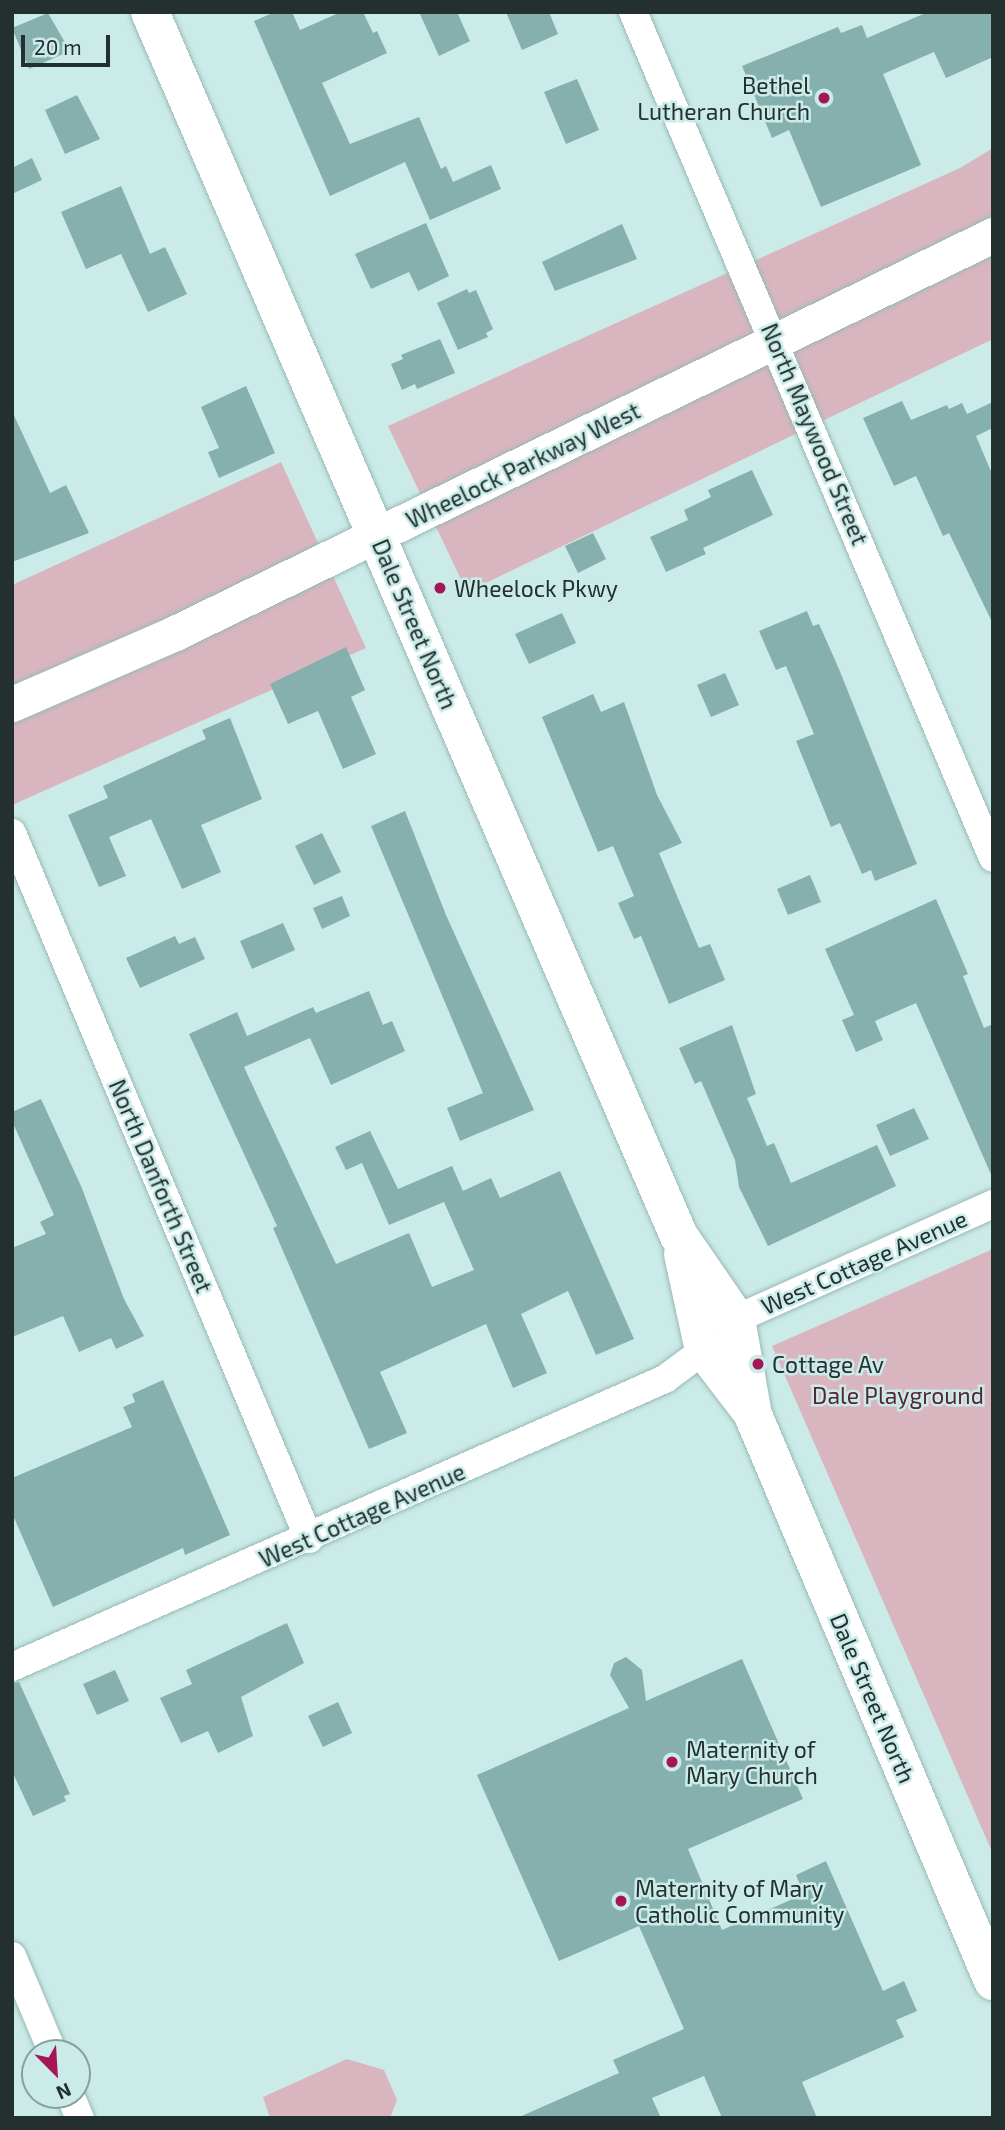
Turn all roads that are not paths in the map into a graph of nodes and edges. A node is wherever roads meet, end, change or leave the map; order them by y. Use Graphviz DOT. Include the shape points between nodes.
graph roads {
  1 [pos="150,12"];
  2 [pos="633,12"];
  3 [pos="993,235"];
  4 [pos="775,342"];
  5 [pos="377,536"];
  6 [pos="12,704"];
  7 [pos="12,833"];
  8 [pos="993,858"];
  9 [pos="993,1204"];
  10 [pos="679,1236"];
  11 [pos="736,1319"];
  12 [pos="704,1350"];
  13 [pos="753,1415"];
  14 [pos="309,1539"];
  15 [pos="12,1667"];
  16 [pos="12,1955"];
  17 [pos="993,1980"];
  18 [pos="47,2039"];
  1 -- 5 [label="main road, Dale Street North"];
  2 -- 4 [label="street, North Maywood Street"];
  3 -- 4 [label="street, Wheelock Parkway West"];
  4 -- 5 [label="street, Wheelock Parkway West"];
  4 -- 8 [label="street, North Maywood Street"];
  5 -- 6 [label="street, Wheelock Parkway West" via="175,633"];
  5 -- 10 [label="main road, Dale Street North"];
  7 -- 14 [label="street, North Danforth Street"];
  9 -- 11 [label="street, West Cottage Avenue"];
  10 -- 11 [label="main road, Dale Street North"];
  10 -- 12 [label="main road, Dale Street North"];
  11 -- 13 [label="main road, Dale Street North"];
  12 -- 13 [label="main road, Dale Street North"];
  12 -- 14 [label="street, West Cottage Avenue" via="665,1380"];
  13 -- 17 [label="main road, Dale Street North"];
  14 -- 15 [label="street, West Cottage Avenue"];
  16 -- 18 [label="street"];
}
